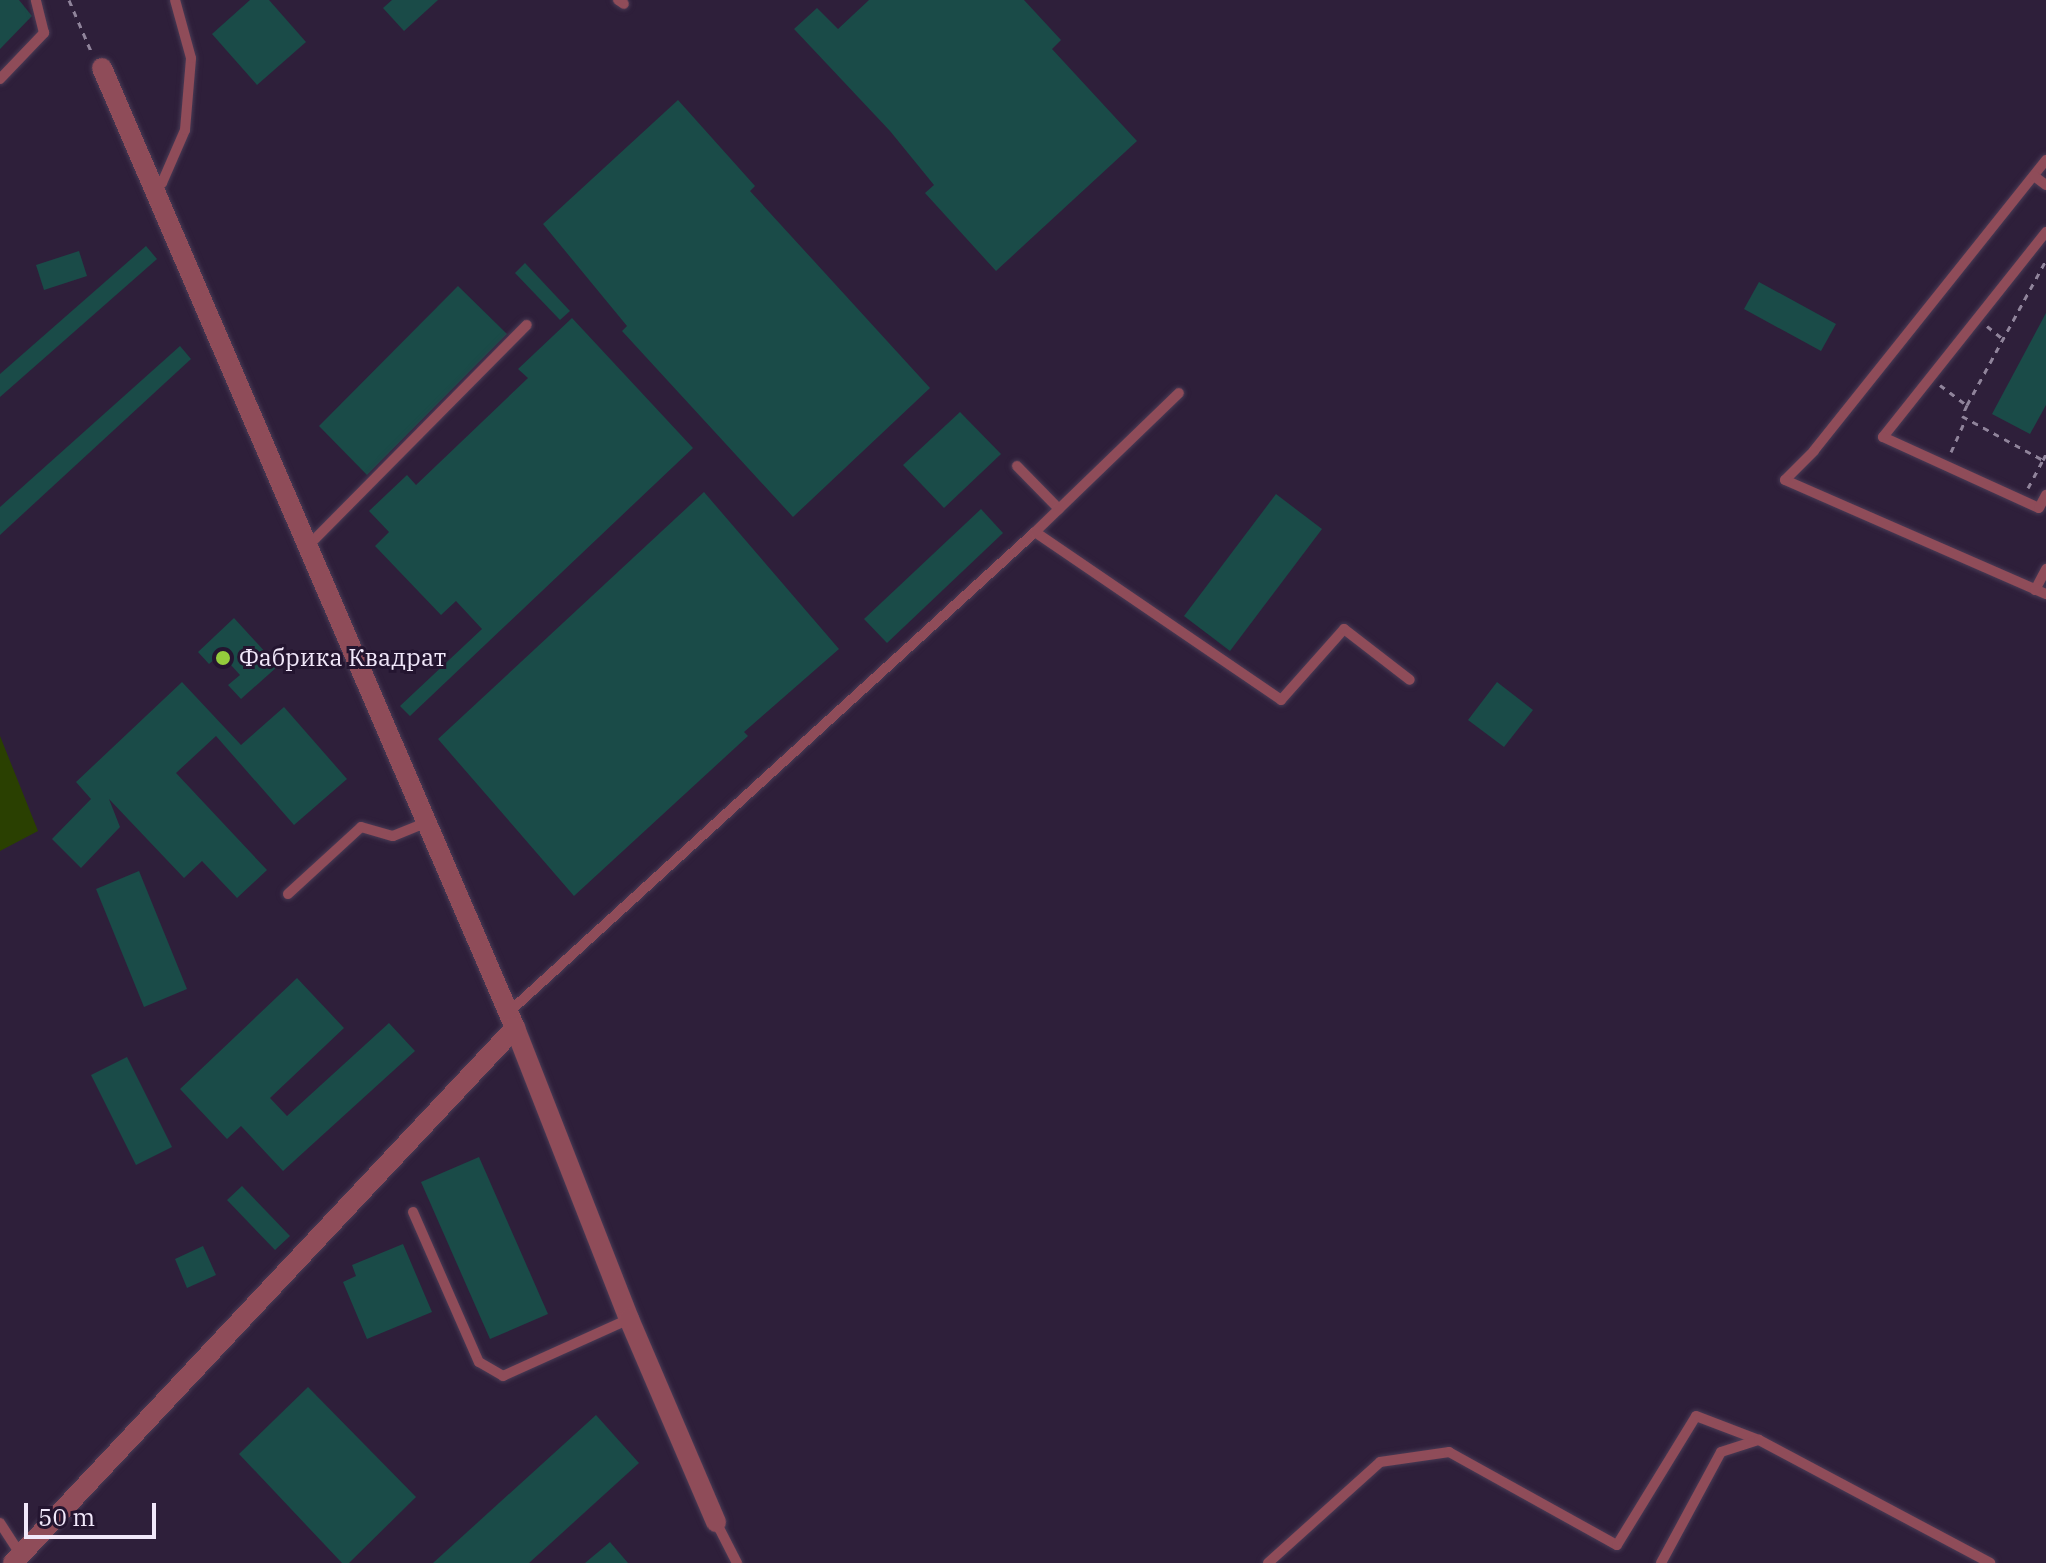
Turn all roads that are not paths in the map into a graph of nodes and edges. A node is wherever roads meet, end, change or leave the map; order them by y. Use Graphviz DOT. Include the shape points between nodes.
graph roads {
  1 [pos="36,0"];
  2 [pos="175,0"];
  3 [pos="102,68"];
  4 [pos="0,79"];
  5 [pos="2046,160"];
  6 [pos="2034,176"];
  7 [pos="2046,185"];
  8 [pos="153,189"];
  9 [pos="2046,232"];
  10 [pos="527,325"];
  11 [pos="1179,393"];
  12 [pos="1017,466"];
  13 [pos="2046,495"];
  14 [pos="1059,509"];
  15 [pos="1035,532"];
  16 [pos="308,546"];
  17 [pos="2046,569"];
  18 [pos="2041,592"];
  19 [pos="1410,680"];
  20 [pos="427,822"];
  21 [pos="288,894"];
  22 [pos="512,1020"];
  23 [pos="413,1212"];
  24 [pos="629,1319"];
  25 [pos="1759,1440"];
  26 [pos="716,1522"];
  27 [pos="0,1523"];
  28 [pos="17,1559"];
  29 [pos="737,1563"];
  30 [pos="1268,1563"];
  31 [pos="1661,1563"];
  32 [pos="1990,1563"];
  1 -- 4 [label="lane" via="44,33"];
  2 -- 8 [label="lane" via="191,58 185,130 162,183"];
  3 -- 8 [label="street"];
  5 -- 6 [label="lane"];
  6 -- 7 [label="lane"];
  6 -- 18 [label="lane" via="1814,451 1785,480"];
  8 -- 16 [label="street"];
  9 -- 13 [label="lane" via="1883,437 2039,508"];
  10 -- 16 [label="lane"];
  11 -- 14 [label="lane"];
  12 -- 14 [label="lane"];
  14 -- 15 [label="lane"];
  15 -- 19 [label="lane" via="1281,700 1344,629"];
  15 -- 22 [label="lane"];
  16 -- 20 [label="street"];
  17 -- 18 [label="lane"];
  20 -- 21 [label="lane" via="393,836 361,827"];
  20 -- 22 [label="street"];
  22 -- 24 [label="street"];
  22 -- 28 [label="street"];
  23 -- 24 [label="lane" via="479,1362 503,1376"];
  24 -- 26 [label="street"];
  25 -- 30 [label="lane" via="1696,1416 1617,1545 1449,1452 1380,1462"];
  25 -- 31 [label="lane" via="1721,1452"];
  25 -- 32 [label="lane"];
  26 -- 29 [label="lane"];
  27 -- 28 [label="lane"];
}
